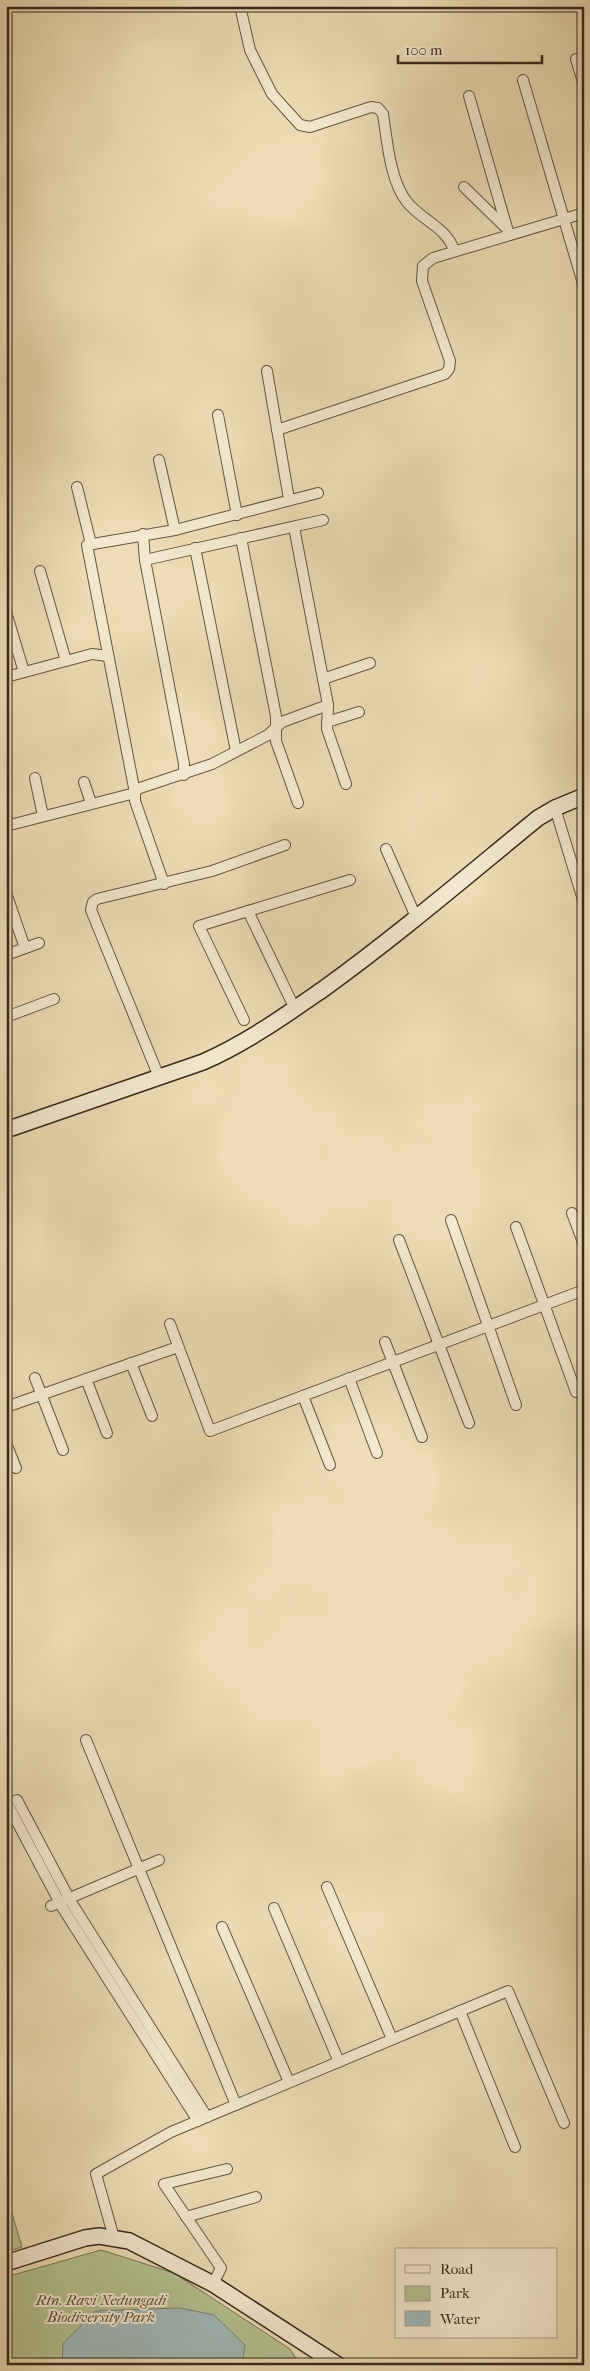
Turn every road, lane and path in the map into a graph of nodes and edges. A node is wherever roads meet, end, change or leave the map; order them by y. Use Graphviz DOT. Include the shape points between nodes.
graph roads {
  1 [pos="240,6"];
  2 [pos="576,59"];
  3 [pos="523,80"];
  4 [pos="584,84"];
  5 [pos="470,96"];
  6 [pos="464,186"];
  7 [pos="584,213"];
  8 [pos="564,219"];
  9 [pos="509,232"];
  10 [pos="454,251"];
  11 [pos="584,287"];
  12 [pos="268,371"];
  13 [pos="218,414"];
  14 [pos="277,430"];
  15 [pos="159,460"];
  16 [pos="77,487"];
  17 [pos="318,493"];
  18 [pos="289,499"];
  19 [pos="237,515"];
  20 [pos="323,520"];
  21 [pos="294,527"];
  22 [pos="175,530"];
  23 [pos="143,534"];
  24 [pos="241,538"];
  25 [pos="91,544"];
  26 [pos="195,548"];
  27 [pos="145,560"];
  28 [pos="40,571"];
  29 [pos="6,612"];
  30 [pos="108,656"];
  31 [pos="66,661"];
  32 [pos="370,663"];
  33 [pos="24,672"];
  34 [pos="6,678"];
  35 [pos="323,679"];
  36 [pos="328,705"];
  37 [pos="359,712"];
  38 [pos="327,722"];
  39 [pos="276,728"];
  40 [pos="236,751"];
  41 [pos="184,774"];
  42 [pos="35,778"];
  43 [pos="84,782"];
  44 [pos="346,784"];
  45 [pos="135,793"];
  46 [pos="584,796"];
  47 [pos="91,803"];
  48 [pos="298,803"];
  49 [pos="555,808"];
  50 [pos="44,816"];
  51 [pos="6,826"];
  52 [pos="285,845"];
  53 [pos="386,849"];
  54 [pos="350,880"];
  55 [pos="164,884"];
  56 [pos="6,893"];
  57 [pos="584,903"];
  58 [pos="248,911"];
  59 [pos="416,917"];
  60 [pos="39,943"];
  61 [pos="25,948"];
  62 [pos="6,955"];
  63 [pos="54,999"];
  64 [pos="294,1009"];
  65 [pos="6,1017"];
  66 [pos="244,1020"];
  67 [pos="159,1077"];
  68 [pos="6,1130"];
  69 [pos="572,1213"];
  70 [pos="451,1220"];
  71 [pos="516,1227"];
  72 [pos="399,1240"];
  73 [pos="584,1245"];
  74 [pos="584,1290"];
  75 [pos="544,1305"];
  76 [pos="170,1324"];
  77 [pos="489,1326"];
  78 [pos="385,1342"];
  79 [pos="439,1344"];
  80 [pos="178,1347"];
  81 [pos="392,1362"];
  82 [pos="131,1363"];
  83 [pos="35,1378"];
  84 [pos="349,1378"];
  85 [pos="86,1379"];
  86 [pos="576,1392"];
  87 [pos="41,1395"];
  88 [pos="303,1396"];
  89 [pos="516,1405"];
  90 [pos="6,1407"];
  91 [pos="152,1416"];
  92 [pos="469,1424"];
  93 [pos="107,1433"];
  94 [pos="422,1437"];
  95 [pos="6,1443"];
  96 [pos="63,1450"];
  97 [pos="377,1452"];
  98 [pos="330,1465"];
  99 [pos="16,1468"];
  100 [pos="86,1740"];
  101 [pos="13,1803"];
  102 [pos="159,1860"];
  103 [pos="139,1869"];
  104 [pos="327,1887"];
  105 [pos="60,1902"];
  106 [pos="274,1908"];
  107 [pos="222,1927"];
  108 [pos="460,2011"];
  109 [pos="392,2039"];
  110 [pos="339,2062"];
  111 [pos="289,2082"];
  112 [pos="236,2105"];
  113 [pos="202,2119"];
  114 [pos="564,2123"];
  115 [pos="516,2147"];
  116 [pos="227,2169"];
  117 [pos="256,2197"];
  118 [pos="186,2216"];
  119 [pos="114,2238"];
  120 [pos="6,2263"];
  121 [pos="213,2284"];
  122 [pos="317,2360"];
  123 [pos="338,2365"];
  1 -- 10 [label="street" via="256,63 272,94 300,125 310,127 371,107 378,108 383,114 391,167 406,202 442,232"];
  2 -- 4 [label="street"];
  3 -- 8 [label="street"];
  5 -- 9 [label="street"];
  6 -- 9 [label="street"];
  7 -- 8 [label="street"];
  8 -- 9 [label="street"];
  8 -- 11 [label="street"];
  9 -- 10 [label="street"];
  10 -- 14 [label="street" via="433,258 423,266 422,282 450,361 450,368 445,374"];
  12 -- 14 [label="street"];
  13 -- 19 [label="street"];
  14 -- 18 [label="street"];
  15 -- 22 [label="street"];
  16 -- 25 [label="street"];
  17 -- 18 [label="street"];
  18 -- 19 [label="street"];
  19 -- 22 [label="street"];
  20 -- 21 [label="street"];
  21 -- 24 [label="street"];
  21 -- 35 [label="street"];
  22 -- 23 [label="street"];
  23 -- 25 [label="street"];
  23 -- 27 [label="street"];
  24 -- 26 [label="street"];
  24 -- 39 [label="street"];
  25 -- 30 [label="street" via="88,545"];
  26 -- 27 [label="street"];
  26 -- 40 [label="street"];
  27 -- 41 [label="street"];
  28 -- 31 [label="street"];
  29 -- 33 [label="street"];
  30 -- 31 [label="street" via="92,654"];
  30 -- 45 [label="street"];
  31 -- 33 [label="street"];
  32 -- 35 [label="street"];
  33 -- 34 [label="street"];
  35 -- 36 [label="street"];
  36 -- 38 [label="street"];
  36 -- 39 [label="street" via="282,722"];
  37 -- 38 [label="street"];
  38 -- 44 [label="street"];
  39 -- 40 [label="street"];
  39 -- 48 [label="street" via="276,741"];
  40 -- 41 [label="street"];
  41 -- 45 [label="street" via="144,785"];
  42 -- 50 [label="street"];
  43 -- 47 [label="street"];
  45 -- 47 [label="street"];
  45 -- 55 [label="street"];
  46 -- 49 [label="street"];
  47 -- 50 [label="street"];
  49 -- 57 [label="street"];
  49 -- 59 [label="street" via="538,818"];
  50 -- 51 [label="street"];
  52 -- 55 [label="street"];
  53 -- 59 [label="street"];
  54 -- 58 [label="street"];
  55 -- 67 [label="street" via="97,898 91,906"];
  56 -- 61 [label="street"];
  58 -- 64 [label="street"];
  58 -- 66 [label="street" via="199,926"];
  59 -- 64 [label="street" via="356,966"];
  60 -- 61 [label="street"];
  61 -- 62 [label="street"];
  63 -- 65 [label="street"];
  64 -- 67 [label="street" via="232,1049"];
  67 -- 68 [label="street"];
  69 -- 73 [label="street"];
  70 -- 77 [label="street"];
  71 -- 75 [label="street"];
  72 -- 79 [label="street"];
  74 -- 75 [label="street"];
  75 -- 77 [label="street"];
  75 -- 86 [label="street"];
  76 -- 80 [label="street"];
  77 -- 79 [label="street"];
  77 -- 89 [label="street"];
  78 -- 81 [label="street"];
  79 -- 81 [label="street"];
  79 -- 92 [label="street"];
  80 -- 82 [label="street"];
  80 -- 88 [label="street" via="210,1431"];
  81 -- 84 [label="street"];
  81 -- 94 [label="street"];
  82 -- 85 [label="street"];
  82 -- 91 [label="street"];
  83 -- 87 [label="street"];
  84 -- 88 [label="street"];
  84 -- 97 [label="street"];
  85 -- 87 [label="street"];
  85 -- 93 [label="street"];
  87 -- 90 [label="street"];
  87 -- 96 [label="street"];
  88 -- 98 [label="street"];
  95 -- 99 [label="street"];
  100 -- 103 [label="street"];
  101 -- 105 [label="street"];
  102 -- 103 [label="street"];
  103 -- 105 [label="street"];
  103 -- 112 [label="street"];
  104 -- 109 [label="street"];
  105 -- 113 [label="street"];
  106 -- 110 [label="street"];
  107 -- 111 [label="street"];
  108 -- 109 [label="street"];
  108 -- 114 [label="street" via="508,1991"];
  108 -- 115 [label="street"];
  109 -- 110 [label="street"];
  110 -- 111 [label="street"];
  111 -- 112 [label="street"];
  112 -- 113 [label="street"];
  113 -- 119 [label="street" via="171,2132 96,2174"];
  116 -- 118 [label="street" via="164,2184"];
  117 -- 118 [label="street"];
  118 -- 121 [label="street" via="221,2268"];
  119 -- 120 [label="street" via="99,2236 66,2242"];
  119 -- 121 [label="street" via="146,2248"];
  121 -- 122 [label="street"];
  122 -- 123 [label="street"];
}
